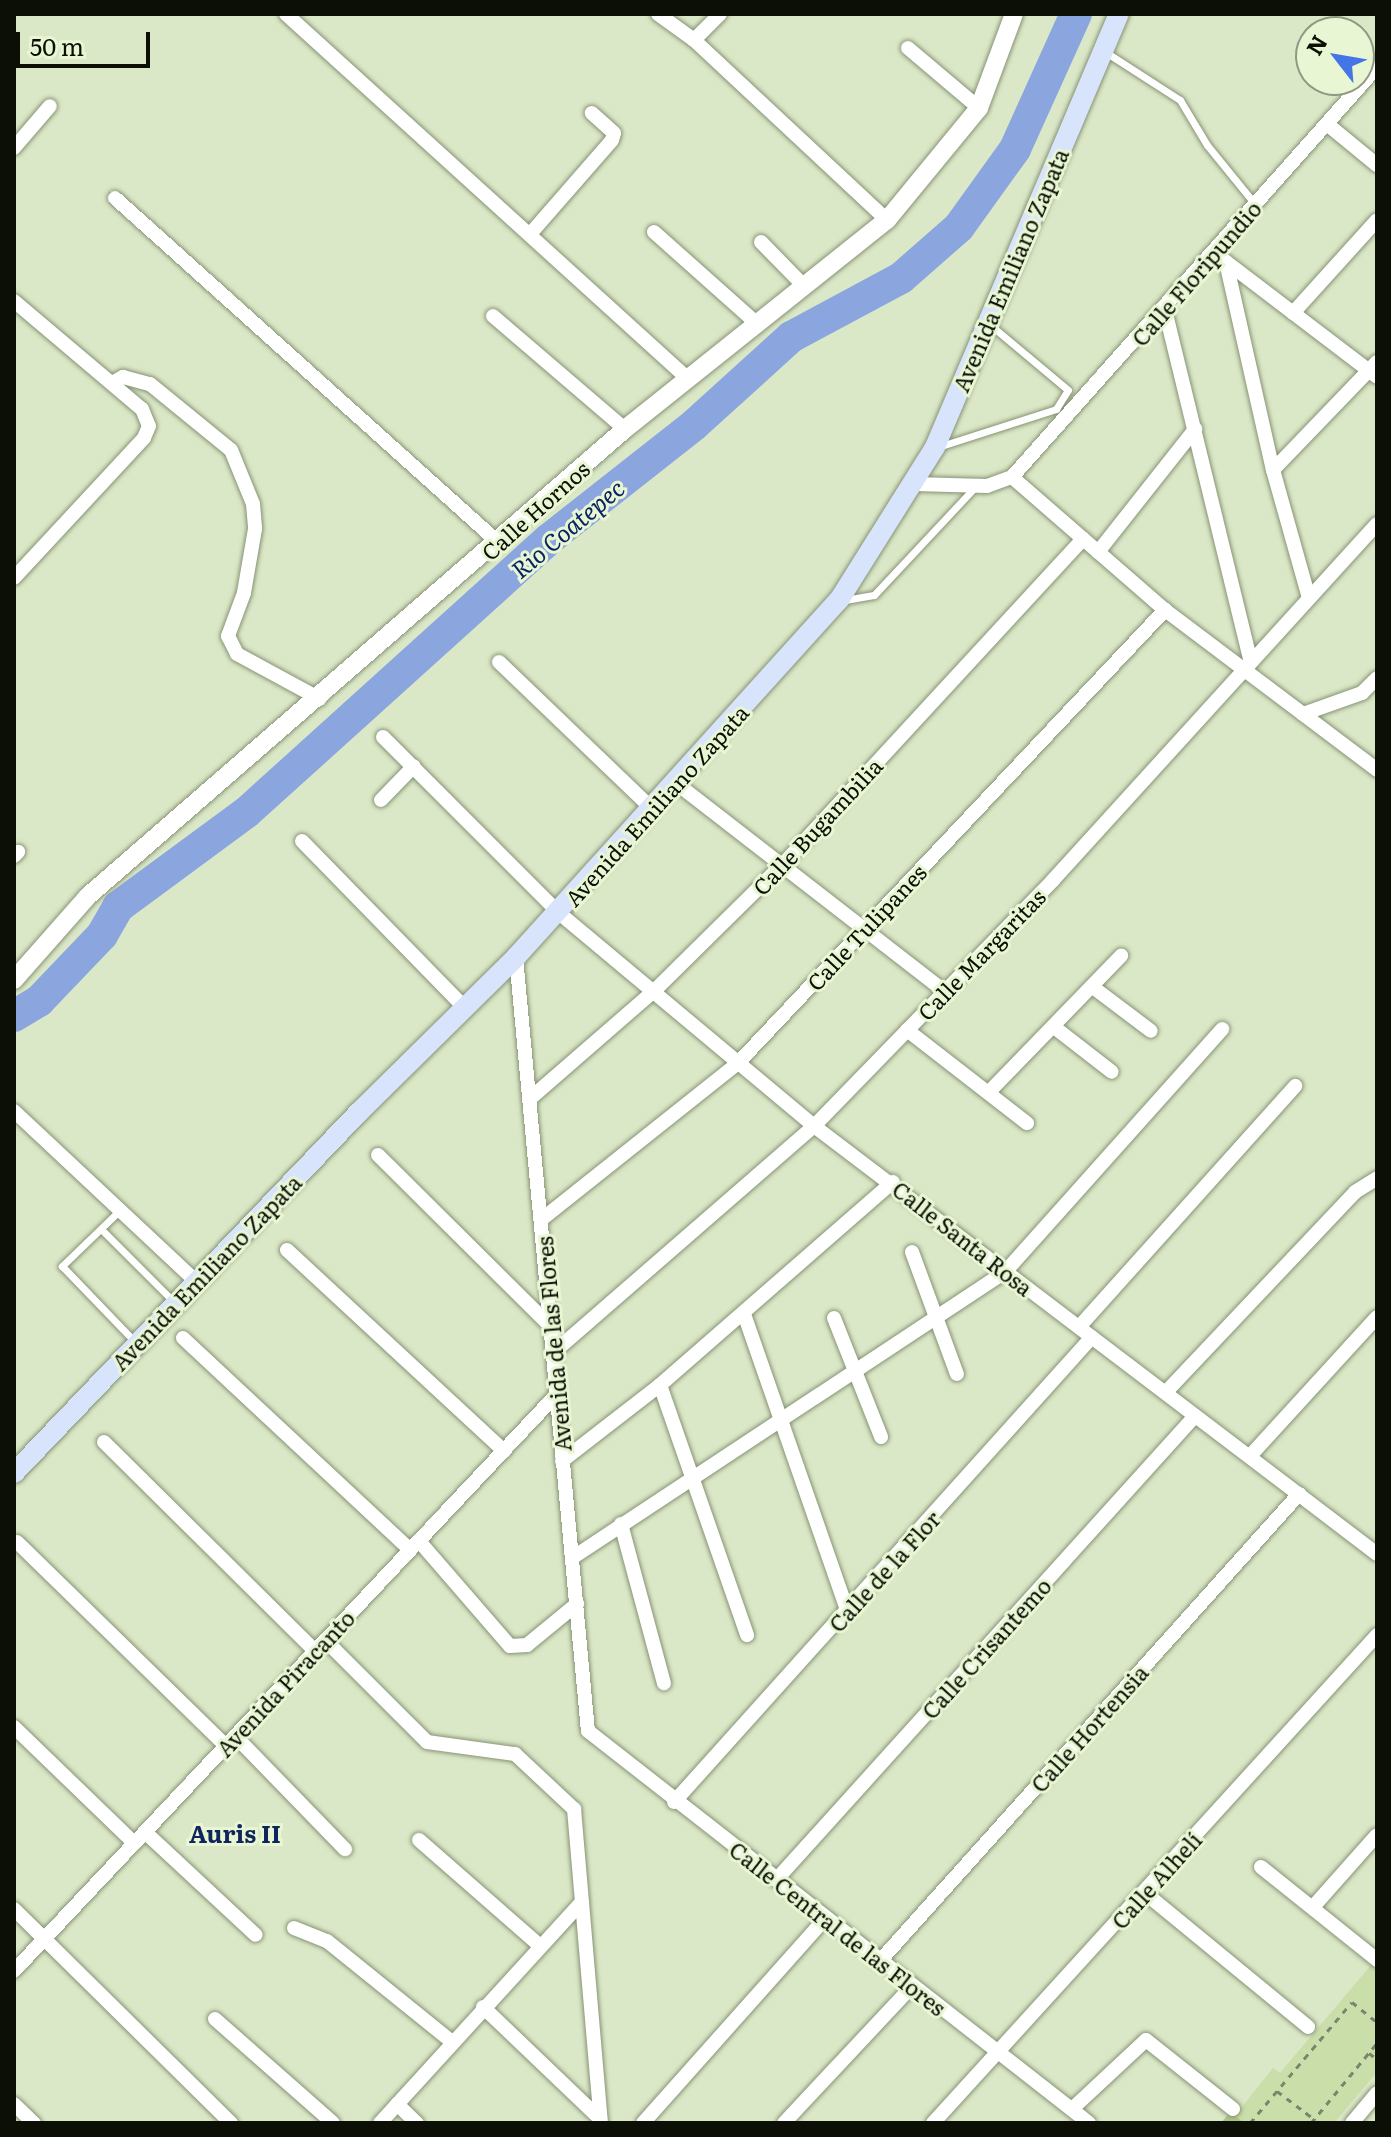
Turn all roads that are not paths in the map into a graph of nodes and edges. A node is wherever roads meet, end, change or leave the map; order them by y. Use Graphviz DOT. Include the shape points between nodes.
graph roads {
  1 [pos="286,14"];
  2 [pos="658,14"];
  3 [pos="720,14"];
  4 [pos="1014,14"];
  5 [pos="1119,14"];
  6 [pos="694,40"];
  7 [pos="908,48"];
  8 [pos="1103,51"];
  9 [pos="1377,67"];
  10 [pos="50,106"];
  11 [pos="979,108"];
  12 [pos="592,113"];
  13 [pos="1327,124"];
  14 [pos="14,148"];
  15 [pos="1377,165"];
  16 [pos="115,198"];
  17 [pos="1256,205"];
  18 [pos="887,220"];
  19 [pos="1377,220"];
  20 [pos="654,232"];
  21 [pos="531,233"];
  22 [pos="761,242"];
  23 [pos="1220,258"];
  24 [pos="804,286"];
  25 [pos="14,301"];
  26 [pos="1165,310"];
  27 [pos="1293,313"];
  28 [pos="493,316"];
  29 [pos="755,322"];
  30 [pos="988,323"];
  31 [pos="1374,370"];
  32 [pos="687,378"];
  33 [pos="112,383"];
  34 [pos="625,429"];
  35 [pos="1195,429"];
  36 [pos="935,447"];
  37 [pos="1273,470"];
  38 [pos="1012,477"];
  39 [pos="914,484"];
  40 [pos="975,487"];
  41 [pos="1377,524"];
  42 [pos="1083,539"];
  43 [pos="499,543"];
  44 [pos="1098,552"];
  45 [pos="14,578"];
  46 [pos="1309,598"];
  47 [pos="839,600"];
  48 [pos="1165,610"];
  49 [pos="499,662"];
  50 [pos="1248,665"];
  51 [pos="1377,678"];
  52 [pos="320,699"];
  53 [pos="1303,714"];
  54 [pos="383,737"];
  55 [pos="414,766"];
  56 [pos="1377,770"];
  57 [pos="676,783"];
  58 [pos="381,800"];
  59 [pos="651,808"];
  60 [pos="302,841"];
  61 [pos="784,863"];
  62 [pos="558,912"];
  63 [pos="866,927"];
  64 [pos="1121,956"];
  65 [pos="516,957"];
  66 [pos="14,980"];
  67 [pos="1094,988"];
  68 [pos="943,990"];
  69 [pos="654,991"];
  70 [pos="465,1008"];
  71 [pos="1054,1027"];
  72 [pos="1222,1029"];
  73 [pos="907,1030"];
  74 [pos="1151,1031"];
  75 [pos="738,1063"];
  76 [pos="1112,1072"];
  77 [pos="1295,1086"];
  78 [pos="989,1092"];
  79 [pos="533,1096"];
  80 [pos="14,1111"];
  81 [pos="1027,1123"];
  82 [pos="814,1126"];
  83 [pos="378,1155"];
  84 [pos="1377,1178"];
  85 [pos="893,1182"];
  86 [pos="120,1210"];
  87 [pos="542,1219"];
  88 [pos="101,1229"];
  89 [pos="287,1250"];
  90 [pos="912,1252"];
  91 [pos="1005,1272"];
  92 [pos="197,1282"];
  93 [pos="176,1303"];
  94 [pos="744,1314"];
  95 [pos="1377,1317"];
  96 [pos="834,1318"];
  97 [pos="934,1318"];
  98 [pos="1079,1327"];
  99 [pos="553,1329"];
  100 [pos="1092,1337"];
  101 [pos="183,1338"];
  102 [pos="138,1345"];
  103 [pos="554,1352"];
  104 [pos="854,1372"];
  105 [pos="957,1374"];
  106 [pos="660,1385"];
  107 [pos="1166,1392"];
  108 [pos="557,1394"];
  109 [pos="1195,1416"];
  110 [pos="780,1420"];
  111 [pos="881,1437"];
  112 [pos="104,1442"];
  113 [pos="504,1451"];
  114 [pos="1250,1456"];
  115 [pos="562,1461"];
  116 [pos="14,1473"];
  117 [pos="692,1479"];
  118 [pos="1299,1494"];
  119 [pos="621,1524"];
  120 [pos="17,1542"];
  121 [pos="414,1545"];
  122 [pos="1377,1554"];
  123 [pos="572,1558"];
  124 [pos="577,1604"];
  125 [pos="848,1612"];
  126 [pos="747,1635"];
  127 [pos="1377,1635"];
  128 [pos="320,1646"];
  129 [pos="664,1683"];
  130 [pos="14,1727"];
  131 [pos="588,1731"];
  132 [pos="230,1741"];
  133 [pos="674,1802"];
  134 [pos="1377,1835"];
  135 [pos="139,1837"];
  136 [pos="419,1840"];
  137 [pos="345,1849"];
  138 [pos="1261,1867"];
  139 [pos="776,1880"];
  140 [pos="1145,1893"];
  141 [pos="582,1902"];
  142 [pos="1313,1907"];
  143 [pos="14,1909"];
  144 [pos="825,1919"];
  145 [pos="294,1928"];
  146 [pos="256,1935"];
  147 [pos="45,1937"];
  148 [pos="539,1945"];
  149 [pos="1377,1960"];
  150 [pos="879,1962"];
  151 [pos="14,1971"];
  152 [pos="912,1986"];
  153 [pos="483,2007"];
  154 [pos="215,2019"];
  155 [pos="1308,2027"];
  156 [pos="452,2042"];
  157 [pos="998,2052"];
  158 [pos="1377,2093"];
  159 [pos="14,2104"];
  160 [pos="397,2104"];
  161 [pos="1072,2109"];
  162 [pos="1233,2109"];
  163 [pos="600,2121"];
  164 [pos="34,2123"];
  165 [pos="231,2123"];
  166 [pos="333,2123"];
  167 [pos="380,2123"];
  168 [pos="417,2123"];
  169 [pos="643,2123"];
  170 [pos="784,2123"];
  171 [pos="933,2123"];
  172 [pos="1089,2123"];
  173 [pos="1352,2123"];
  1 -- 21 [label="street"];
  2 -- 6 [label="street"];
  3 -- 6 [label="street"];
  4 -- 11 [label="street, Calle Hornos"];
  5 -- 8 [label="main road, Avenida Emiliano Zapata"];
  6 -- 18 [label="street"];
  7 -- 11 [label="street"];
  8 -- 17 [label="lane" via="1180,100 1207,145"];
  8 -- 30 [label="main road, Avenida Emiliano Zapata"];
  9 -- 13 [label="street, Calle Floripundio"];
  10 -- 14 [label="street"];
  11 -- 18 [label="street, Calle Hornos"];
  12 -- 21 [label="street" via="614,133 612,140"];
  13 -- 15 [label="street"];
  13 -- 17 [label="street, Calle Floripundio"];
  16 -- 43 [label="street"];
  17 -- 23 [label="street, Calle Floripundio"];
  18 -- 24 [label="street, Calle Hornos"];
  19 -- 27 [label="street"];
  20 -- 29 [label="street"];
  21 -- 32 [label="street"];
  22 -- 24 [label="street"];
  23 -- 26 [label="street, Calle Floripundio"];
  23 -- 27 [label="street"];
  23 -- 37 [label="street"];
  24 -- 29 [label="street, Calle Hornos"];
  25 -- 33 [label="street"];
  26 -- 35 [label="street"];
  26 -- 38 [label="street, Calle Floripundio"];
  27 -- 31 [label="street"];
  28 -- 34 [label="street"];
  29 -- 32 [label="street, Calle Hornos"];
  30 -- 36 [label="main road, Avenida Emiliano Zapata"];
  30 -- 36 [label="lane" via="1068,390 1056,409"];
  31 -- 37 [label="street"];
  32 -- 34 [label="street, Calle Hornos"];
  33 -- 45 [label="street" via="142,409 149,426 144,438"];
  33 -- 52 [label="street" via="123,377 150,384 231,450 253,504 255,529 244,593 228,636 237,654"];
  34 -- 43 [label="street, Calle Hornos"];
  35 -- 44 [label="street"];
  35 -- 50 [label="street"];
  36 -- 39 [label="main road, Avenida Emiliano Zapata"];
  37 -- 46 [label="street"];
  38 -- 40 [label="street"];
  38 -- 42 [label="street"];
  39 -- 40 [label="street"];
  39 -- 47 [label="main road, Avenida Emiliano Zapata"];
  40 -- 47 [label="lane" via="874,595"];
  41 -- 46 [label="street, Calle Margaritas"];
  42 -- 44 [label="street"];
  42 -- 61 [label="street, Calle Bugambilia"];
  43 -- 52 [label="street, Calle Hornos"];
  44 -- 48 [label="street"];
  46 -- 50 [label="street, Calle Margaritas"];
  47 -- 57 [label="main road, Avenida Emiliano Zapata"];
  48 -- 50 [label="street"];
  48 -- 63 [label="street, Calle Tulipanes"];
  49 -- 59 [label="street"];
  50 -- 53 [label="street"];
  50 -- 68 [label="street, Calle Margaritas" via="1053,880"];
  51 -- 53 [label="street" via="1362,693"];
  52 -- 66 [label="street, Calle Hornos" via="88,896"];
  53 -- 56 [label="street"];
  54 -- 55 [label="street, Calle Santa Rosa"];
  55 -- 58 [label="street"];
  55 -- 62 [label="street, Calle Santa Rosa"];
  57 -- 59 [label="main road, Avenida Emiliano Zapata"];
  57 -- 61 [label="street"];
  59 -- 62 [label="main road, Avenida Emiliano Zapata"];
  60 -- 70 [label="street"];
  61 -- 63 [label="street"];
  61 -- 69 [label="street, Calle Bugambilia"];
  62 -- 65 [label="main road, Avenida Emiliano Zapata"];
  62 -- 69 [label="street, Calle Santa Rosa"];
  63 -- 68 [label="street"];
  63 -- 75 [label="street, Calle Tulipanes"];
  64 -- 67 [label="street"];
  65 -- 70 [label="main road, Avenida Emiliano Zapata"];
  65 -- 79 [label="street, Avenida de las Flores"];
  67 -- 71 [label="street"];
  67 -- 74 [label="street"];
  68 -- 73 [label="street, Calle Margaritas"];
  69 -- 75 [label="street, Calle Santa Rosa"];
  69 -- 79 [label="street, Calle Bugambilia"];
  70 -- 92 [label="main road, Avenida Emiliano Zapata"];
  71 -- 76 [label="street"];
  71 -- 78 [label="street"];
  72 -- 91 [label="street"];
  73 -- 78 [label="street"];
  73 -- 82 [label="street, Calle Margaritas"];
  75 -- 82 [label="street, Calle Santa Rosa"];
  75 -- 87 [label="street, Calle Tulipanes"];
  77 -- 98 [label="street"];
  78 -- 81 [label="street"];
  79 -- 87 [label="street, Avenida de las Flores"];
  80 -- 86 [label="street"];
  82 -- 85 [label="street, Calle Santa Rosa"];
  82 -- 103 [label="street, Calle Margaritas"];
  83 -- 99 [label="street"];
  84 -- 107 [label="street" via="1355,1192"];
  85 -- 91 [label="street, Calle Santa Rosa"];
  85 -- 94 [label="street"];
  86 -- 88 [label="lane"];
  86 -- 92 [label="street"];
  87 -- 99 [label="street, Avenida de las Flores"];
  88 -- 93 [label="lane"];
  88 -- 102 [label="lane" via="62,1266"];
  89 -- 113 [label="street"];
  90 -- 97 [label="street"];
  91 -- 97 [label="street"];
  91 -- 98 [label="street, Calle Santa Rosa"];
  92 -- 93 [label="main road, Avenida Emiliano Zapata"];
  93 -- 102 [label="main road, Avenida Emiliano Zapata"];
  94 -- 106 [label="street"];
  94 -- 110 [label="street"];
  95 -- 114 [label="street"];
  96 -- 104 [label="street"];
  97 -- 104 [label="street"];
  97 -- 105 [label="street"];
  98 -- 100 [label="street, Calle Santa Rosa"];
  99 -- 103 [label="street, Avenida de las Flores"];
  100 -- 107 [label="street, Calle Santa Rosa"];
  100 -- 125 [label="street, Calle de la Flor"];
  101 -- 121 [label="street"];
  102 -- 116 [label="main road, Avenida Emiliano Zapata"];
  103 -- 108 [label="street, Avenida de las Flores"];
  104 -- 110 [label="street"];
  104 -- 111 [label="street"];
  106 -- 115 [label="street"];
  106 -- 117 [label="street"];
  107 -- 109 [label="street, Calle Santa Rosa"];
  108 -- 113 [label="street, Avenida Piracanto"];
  108 -- 115 [label="street, Avenida de las Flores"];
  109 -- 114 [label="street, Calle Santa Rosa"];
  109 -- 139 [label="street, Calle Crisantemo"];
  110 -- 117 [label="street"];
  110 -- 125 [label="street"];
  112 -- 128 [label="street"];
  113 -- 121 [label="street, Avenida Piracanto"];
  114 -- 118 [label="street, Calle Santa Rosa"];
  115 -- 123 [label="street, Avenida de las Flores"];
  117 -- 119 [label="street"];
  117 -- 126 [label="street"];
  118 -- 122 [label="street, Calle Santa Rosa"];
  118 -- 150 [label="street, Calle Hortensia"];
  119 -- 123 [label="street"];
  119 -- 129 [label="street"];
  120 -- 132 [label="street"];
  121 -- 124 [label="street" via="510,1646 527,1645"];
  121 -- 128 [label="street, Avenida Piracanto"];
  123 -- 124 [label="street, Avenida de las Flores"];
  124 -- 131 [label="street, Avenida de las Flores"];
  125 -- 133 [label="street, Calle de la Flor"];
  127 -- 140 [label="street, Calle Alhelí"];
  128 -- 132 [label="street, Avenida Piracanto"];
  128 -- 141 [label="street" via="427,1742 515,1754 574,1809"];
  130 -- 135 [label="street"];
  131 -- 133 [label="street, Calle Central de las Flores"];
  132 -- 135 [label="street, Avenida Piracanto"];
  132 -- 137 [label="street"];
  133 -- 139 [label="street, Calle Central de las Flores"];
  134 -- 142 [label="street"];
  135 -- 146 [label="street"];
  135 -- 147 [label="street, Avenida Piracanto"];
  136 -- 148 [label="street"];
  138 -- 142 [label="street"];
  139 -- 144 [label="street, Calle Central de las Flores"];
  140 -- 155 [label="street"];
  140 -- 157 [label="street, Calle Alhelí"];
  141 -- 148 [label="street"];
  141 -- 163 [label="street"];
  142 -- 149 [label="street"];
  143 -- 147 [label="street"];
  144 -- 150 [label="street, Calle Central de las Flores"];
  144 -- 169 [label="street"];
  145 -- 156 [label="street" via="327,1941"];
  147 -- 151 [label="street, Avenida Piracanto"];
  147 -- 165 [label="street"];
  148 -- 153 [label="street"];
  150 -- 152 [label="street, Calle Central de las Flores"];
  152 -- 157 [label="street, Calle Central de las Flores"];
  152 -- 170 [label="street"];
  153 -- 156 [label="street"];
  153 -- 163 [label="street"];
  154 -- 166 [label="street"];
  156 -- 160 [label="street"];
  157 -- 161 [label="street, Calle Central de las Flores"];
  157 -- 171 [label="street, Calle Alhelí"];
  158 -- 173 [label="street"];
  159 -- 164 [label="street"];
  160 -- 167 [label="street"];
  160 -- 168 [label="street"];
  161 -- 162 [label="street" via="1146,2040"];
  161 -- 172 [label="street, Calle Central de las Flores"];
}
